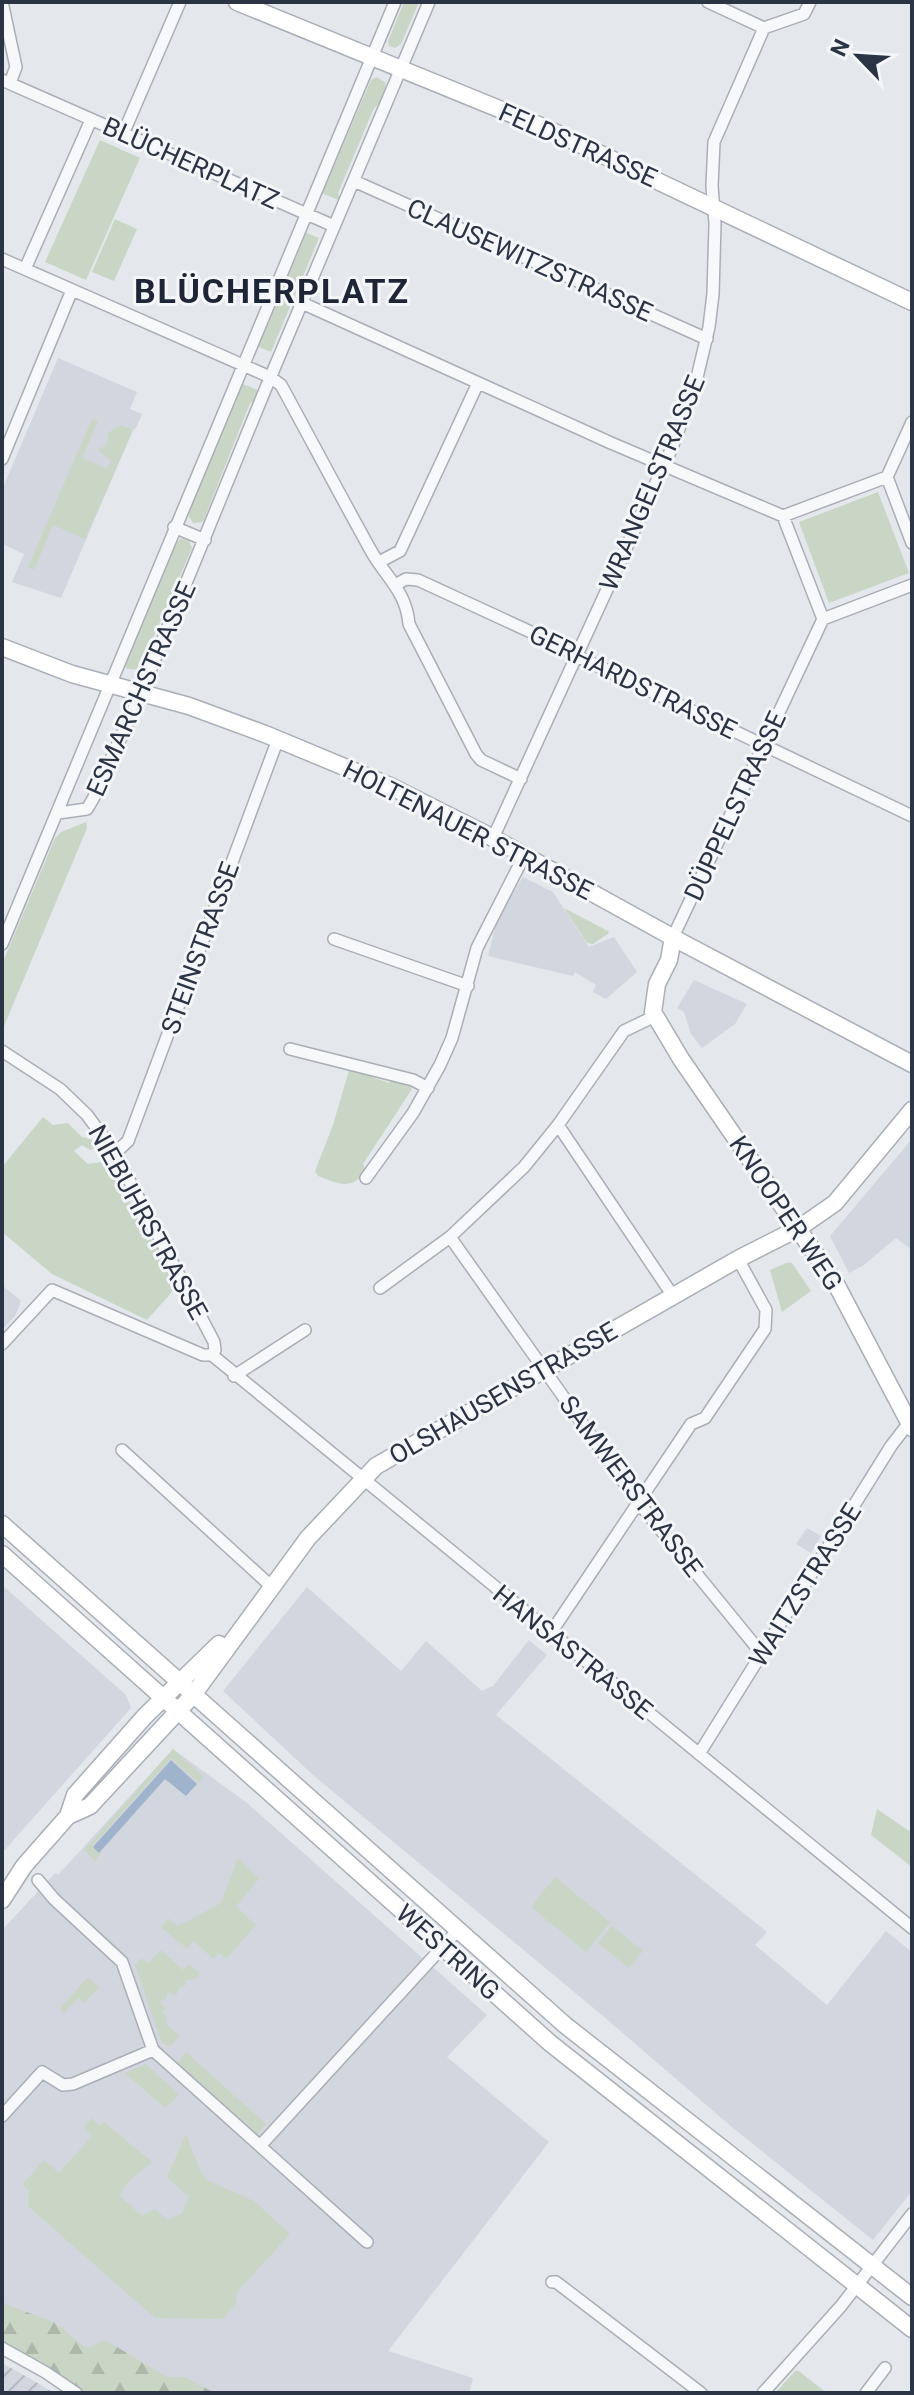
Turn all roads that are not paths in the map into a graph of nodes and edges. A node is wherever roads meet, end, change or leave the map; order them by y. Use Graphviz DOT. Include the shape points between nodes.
graph roads {
  1 [pos="2,2"];
  2 [pos="180,2"];
  3 [pos="237,2"];
  4 [pos="395,2"];
  5 [pos="429,2"];
  6 [pos="708,2"];
  7 [pos="810,2"];
  8 [pos="764,28"];
  9 [pos="372,57"];
  10 [pos="401,69"];
  11 [pos="6,81"];
  12 [pos="91,120"];
  13 [pos="123,134"];
  14 [pos="354,181"];
  15 [pos="714,207"];
  16 [pos="306,214"];
  17 [pos="334,226"];
  18 [pos="2,259"];
  19 [pos="25,269"];
  20 [pos="72,290"];
  21 [pos="912,302"];
  22 [pos="302,303"];
  23 [pos="707,339"];
  24 [pos="243,366"];
  25 [pos="270,377"];
  26 [pos="478,383"];
  27 [pos="912,422"];
  28 [pos="2,459"];
  29 [pos="664,465"];
  30 [pos="887,477"];
  31 [pos="783,516"];
  32 [pos="174,527"];
  33 [pos="205,540"];
  34 [pos="912,543"];
  35 [pos="379,562"];
  36 [pos="395,585"];
  37 [pos="912,585"];
  38 [pos="823,619"];
  39 [pos="2,647"];
  40 [pos="577,656"];
  41 [pos="110,686"];
  42 [pos="141,693"];
  43 [pos="278,739"];
  44 [pos="763,746"];
  45 [pos="521,779"];
  46 [pos="58,813"];
  47 [pos="912,816"];
  48 [pos="493,838"];
  49 [pos="524,856"];
  50 [pos="7,919"];
  51 [pos="334,939"];
  52 [pos="678,940"];
  53 [pos="2,944"];
  54 [pos="468,986"];
  55 [pos="654,1004"];
  56 [pos="290,1049"];
  57 [pos="2,1051"];
  58 [pos="912,1064"];
  59 [pos="428,1088"];
  60 [pos="912,1110"];
  61 [pos="558,1125"];
  62 [pos="115,1153"];
  63 [pos="366,1178"];
  64 [pos="799,1228"];
  65 [pos="450,1237"];
  66 [pos="738,1259"];
  67 [pos="380,1288"];
  68 [pos="673,1296"];
  69 [pos="305,1330"];
  70 [pos="2,1344"];
  71 [pos="212,1355"];
  72 [pos="544,1368"];
  73 [pos="234,1376"];
  74 [pos="911,1423"];
  75 [pos="122,1450"];
  76 [pos="362,1479"];
  77 [pos="638,1502"];
  78 [pos="4,1529"];
  79 [pos="2,1554"];
  80 [pos="272,1587"];
  81 [pos="252,1613"];
  82 [pos="550,1634"];
  83 [pos="762,1654"];
  84 [pos="180,1682"];
  85 [pos="193,1695"];
  86 [pos="164,1699"];
  87 [pos="178,1712"];
  88 [pos="699,1754"];
  89 [pos="68,1816"];
  90 [pos="24,1866"];
  91 [pos="2,1876"];
  92 [pos="2,1900"];
  93 [pos="912,1928"];
  94 [pos="458,1930"];
  95 [pos="442,1947"];
  96 [pos="153,2050"];
  97 [pos="2,2116"];
  98 [pos="260,2146"];
  99 [pos="912,2214"];
  100 [pos="367,2242"];
  101 [pos="872,2266"];
  102 [pos="552,2282"];
  103 [pos="857,2285"];
  104 [pos="912,2297"];
  105 [pos="912,2329"];
  106 [pos="2,2348"];
  107 [pos="885,2368"];
  108 [pos="76,2393"];
  109 [pos="701,2393"];
  110 [pos="763,2393"];
  111 [pos="866,2393"];
  1 -- 11 [label="street" via="16,67"];
  2 -- 13 [label="street"];
  3 -- 9 [label="main road, FELDSTRASSE"];
  4 -- 9 [label="street, ESMARCHSTRASSE"];
  5 -- 10 [label="street, ESMARCHSTRASSE"];
  6 -- 8 [label="street"];
  7 -- 8 [label="street" via="804,14"];
  8 -- 15 [label="street, WRANGELSTRASSE" via="714,142"];
  9 -- 10 [label="main road, FELDSTRASSE"];
  9 -- 16 [label="street, ESMARCHSTRASSE"];
  10 -- 14 [label="street, ESMARCHSTRASSE"];
  10 -- 15 [label="main road, FELDSTRASSE" via="548,129"];
  11 -- 12 [label="street"];
  12 -- 13 [label="street, BLÜCHERPLATZ"];
  12 -- 19 [label="street, BLÜCHERPLATZ"];
  13 -- 16 [label="street, BLÜCHERPLATZ"];
  14 -- 17 [label="street, ESMARCHSTRASSE"];
  14 -- 23 [label="street, CLAUSEWITZSTRASSE"];
  15 -- 21 [label="main road, FELDSTRASSE"];
  15 -- 23 [label="street, WRANGELSTRASSE"];
  16 -- 17 [label="street"];
  16 -- 24 [label="street, ESMARCHSTRASSE"];
  17 -- 22 [label="street, ESMARCHSTRASSE"];
  18 -- 19 [label="street"];
  19 -- 20 [label="street"];
  20 -- 24 [label="street"];
  20 -- 28 [label="street"];
  22 -- 25 [label="street, ESMARCHSTRASSE"];
  22 -- 26 [label="street"];
  23 -- 29 [label="street, WRANGELSTRASSE" via="687,413"];
  24 -- 25 [label="street"];
  24 -- 32 [label="street, ESMARCHSTRASSE"];
  25 -- 33 [label="street, ESMARCHSTRASSE"];
  25 -- 35 [label="street" via="281,385"];
  26 -- 29 [label="street"];
  26 -- 35 [label="street" via="400,551"];
  27 -- 30 [label="street"];
  29 -- 31 [label="street"];
  29 -- 40 [label="street, WRANGELSTRASSE"];
  30 -- 31 [label="street"];
  30 -- 34 [label="street"];
  31 -- 38 [label="street"];
  32 -- 33 [label="street"];
  32 -- 41 [label="street, ESMARCHSTRASSE"];
  33 -- 42 [label="street, ESMARCHSTRASSE"];
  35 -- 36 [label="street"];
  36 -- 40 [label="street, GERHARDSTRASSE" via="418,580"];
  36 -- 45 [label="street" via="408,606 409,624 476,754"];
  37 -- 38 [label="street"];
  38 -- 44 [label="street, DÜPPELSTRASSE"];
  39 -- 41 [label="main road, HOLTENAUER STRASSE"];
  40 -- 44 [label="street, GERHARDSTRASSE"];
  40 -- 45 [label="street, WRANGELSTRASSE"];
  41 -- 42 [label="main road, HOLTENAUER STRASSE"];
  41 -- 46 [label="street, ESMARCHSTRASSE"];
  42 -- 43 [label="main road, HOLTENAUER STRASSE"];
  42 -- 46 [label="street, ESMARCHSTRASSE" via="89,806"];
  43 -- 48 [label="main road, HOLTENAUER STRASSE" via="390,786"];
  43 -- 62 [label="street, STEINSTRASSE" via="128,1141"];
  44 -- 47 [label="street, GERHARDSTRASSE"];
  44 -- 52 [label="street, DÜPPELSTRASSE"];
  45 -- 48 [label="street, WRANGELSTRASSE"];
  46 -- 50 [label="street, ESMARCHSTRASSE"];
  48 -- 49 [label="main road, HOLTENAUER STRASSE"];
  49 -- 52 [label="main road, HOLTENAUER STRASSE"];
  49 -- 54 [label="street" via="481,939"];
  50 -- 53 [label="street, ESMARCHSTRASSE"];
  51 -- 54 [label="street"];
  52 -- 55 [label="main road, DÜPPELSTRASSE"];
  52 -- 58 [label="main road, HOLTENAUER STRASSE"];
  54 -- 59 [label="street" via="452,1038"];
  55 -- 61 [label="street" via="624,1031"];
  55 -- 64 [label="main road, KNOOPER WEG" via="681,1059"];
  56 -- 59 [label="street"];
  57 -- 62 [label="street, NIEBUHRSTRASSE" via="60,1089"];
  59 -- 63 [label="street"];
  60 -- 64 [label="main road, OLSHAUSENSTRASSE" via="844,1194"];
  61 -- 65 [label="street" via="524,1167"];
  61 -- 68 [label="street"];
  62 -- 71 [label="street, NIEBUHRSTRASSE" via="214,1342"];
  64 -- 66 [label="main road, OLSHAUSENSTRASSE"];
  64 -- 74 [label="main road, KNOOPER WEG" via="836,1284"];
  65 -- 67 [label="street"];
  65 -- 72 [label="street, SAMWERSTRASSE"];
  66 -- 68 [label="main road, OLSHAUSENSTRASSE"];
  66 -- 77 [label="street" via="766,1310 765,1329 705,1418 691,1424"];
  68 -- 72 [label="main road, OLSHAUSENSTRASSE"];
  69 -- 73 [label="street"];
  70 -- 71 [label="street" via="52,1290"];
  71 -- 73 [label="street, NIEBUHRSTRASSE"];
  72 -- 76 [label="main road, OLSHAUSENSTRASSE" via="399,1451"];
  72 -- 77 [label="street, SAMWERSTRASSE"];
  73 -- 76 [label="street, HANSASTRASSE"];
  74 -- 83 [label="street, WAITZSTRASSE"];
  75 -- 80 [label="street"];
  76 -- 80 [label="main road, OLSHAUSENSTRASSE"];
  76 -- 82 [label="street, HANSASTRASSE"];
  77 -- 82 [label="street"];
  77 -- 83 [label="street, SAMWERSTRASSE"];
  78 -- 84 [label="main road, WESTRING"];
  79 -- 86 [label="main road, WESTRING"];
  80 -- 81 [label="main road, OLSHAUSENSTRASSE"];
  81 -- 84 [label="main road, OLSHAUSENSTRASSE"];
  81 -- 85 [label="main road, OLSHAUSENSTRASSE"];
  82 -- 88 [label="street, HANSASTRASSE"];
  83 -- 88 [label="street, WAITZSTRASSE"];
  84 -- 85 [label="main road, WESTRING"];
  84 -- 86 [label="main road, OLSHAUSENSTRASSE"];
  85 -- 87 [label="main road, OLSHAUSENSTRASSE"];
  85 -- 94 [label="main road, WESTRING"];
  86 -- 87 [label="main road, WESTRING"];
  86 -- 89 [label="main road, OLSHAUSENSTRASSE" via="75,1795"];
  87 -- 89 [label="main road, OLSHAUSENSTRASSE" via="90,1806"];
  87 -- 95 [label="main road, WESTRING"];
  88 -- 93 [label="street, HANSASTRASSE"];
  89 -- 90 [label="main road, OLSHAUSENSTRASSE"];
  90 -- 91 [label="main road, OLSHAUSENSTRASSE"];
  90 -- 92 [label="main road, OLSHAUSENSTRASSE"];
  90 -- 96 [label="street" via="125,1967"];
  94 -- 95 [label="street"];
  94 -- 101 [label="main road, WESTRING" via="565,2025"];
  95 -- 98 [label="street"];
  95 -- 103 [label="main road, WESTRING" via="593,2078"];
  96 -- 97 [label="street" via="73,2084 63,2085 42,2072"];
  96 -- 98 [label="street"];
  98 -- 100 [label="street"];
  99 -- 101 [label="street"];
  101 -- 103 [label="street"];
  101 -- 104 [label="main road, WESTRING"];
  102 -- 109 [label="street"];
  103 -- 105 [label="main road, WESTRING"];
  103 -- 110 [label="street"];
  106 -- 108 [label="street"];
  107 -- 111 [label="street"];
}
